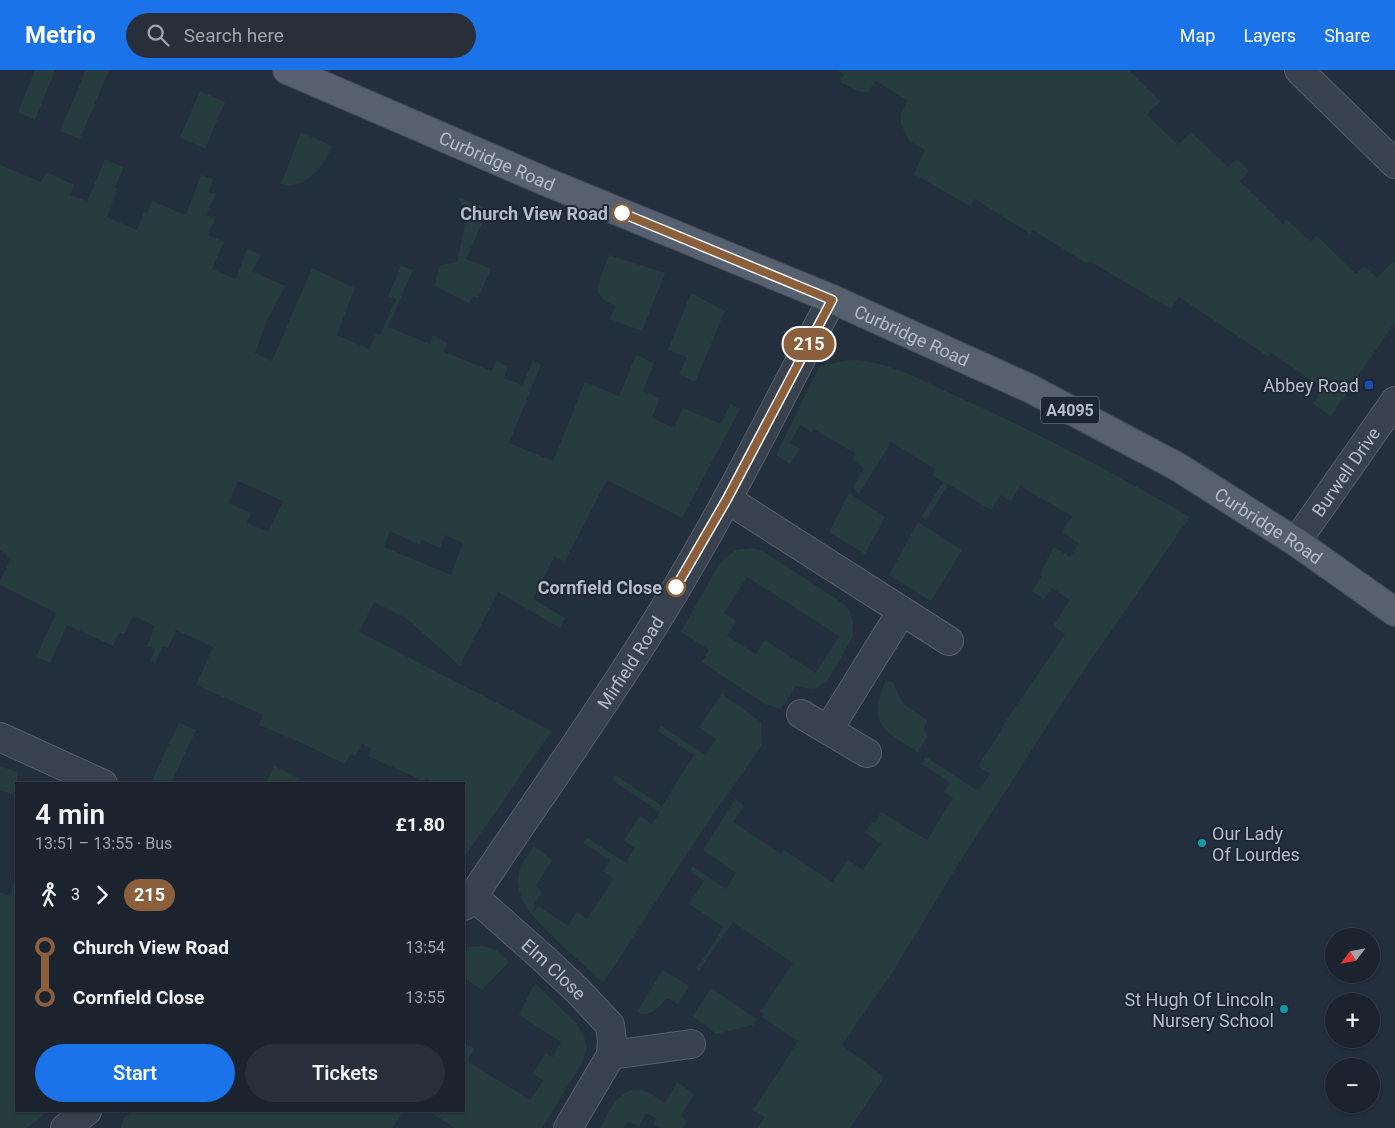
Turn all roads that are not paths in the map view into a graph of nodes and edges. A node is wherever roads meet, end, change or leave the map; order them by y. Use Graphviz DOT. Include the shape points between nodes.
graph roads {
  1 [pos="287,70"];
  2 [pos="1299,70"];
  3 [pos="1395,164"];
  4 [pos="832,300"];
  5 [pos="1395,401"];
  6 [pos="727,499"];
  7 [pos="1296,542"];
  8 [pos="902,610"];
  9 [pos="1395,612"];
  10 [pos="949,640"];
  11 [pos="801,714"];
  12 [pos="828,730"];
  13 [pos="0,737"];
  14 [pos="866,753"];
  15 [pos="98,782"];
  16 [pos="468,901"];
  17 [pos="691,1044"];
  18 [pos="611,1055"];
  19 [pos="86,1112"];
  20 [pos="65,1128"];
  21 [pos="568,1128"];
  1 -- 4 [label="main road, Curbridge Road / A4095"];
  2 -- 3 [label="street"];
  4 -- 6 [label="street, Mirfield Road"];
  4 -- 7 [label="main road, Curbridge Road / A4095" via="1029,388 1178,467"];
  5 -- 7 [label="street, Burwell Drive"];
  6 -- 8 [label="street"];
  6 -- 16 [label="street, Mirfield Road" via="599,711"];
  7 -- 9 [label="main road, Curbridge Road / A4095"];
  8 -- 10 [label="street"];
  8 -- 12 [label="street"];
  11 -- 12 [label="street"];
  12 -- 14 [label="street"];
  13 -- 15 [label="street"];
  16 -- 18 [label="street, Elm Close" via="497,916 610,1025"];
  17 -- 18 [label="street"];
  18 -- 21 [label="street"];
  19 -- 20 [label="street"];
}
